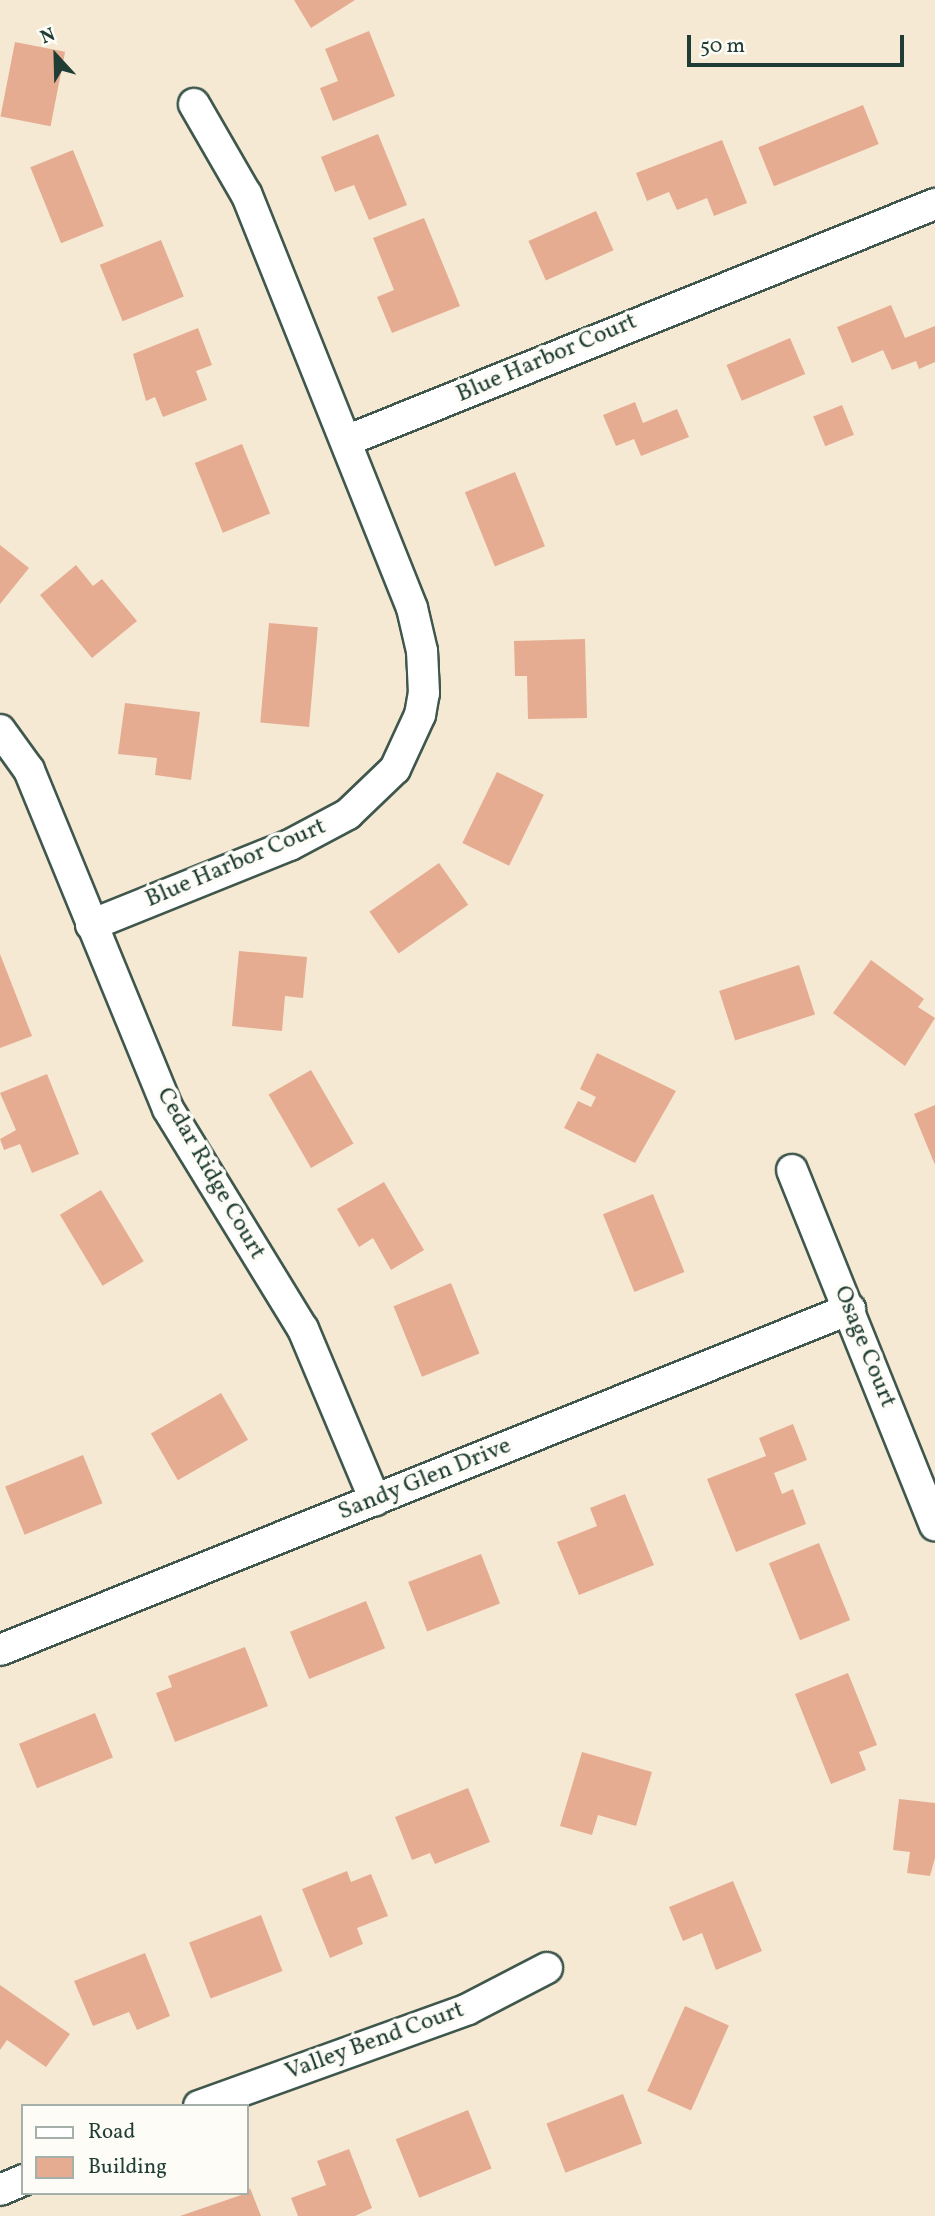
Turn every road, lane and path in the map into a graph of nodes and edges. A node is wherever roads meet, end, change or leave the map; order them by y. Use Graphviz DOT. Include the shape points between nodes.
graph roads {
  1 [pos="194,104"];
  2 [pos="935,204"];
  3 [pos="346,442"];
  4 [pos="0,730"];
  5 [pos="91,925"];
  6 [pos="792,1170"];
  7 [pos="850,1309"];
  8 [pos="375,1500"];
  9 [pos="935,1525"];
  10 [pos="0,1650"];
  11 [pos="547,1968"];
  12 [pos="205,2104"];
  13 [pos="21,2181"];
  14 [pos="0,2190"];
  1 -- 3 [label="street, Blue Harbor Court" via="246,194"];
  2 -- 3 [label="street, Blue Harbor Court"];
  3 -- 5 [label="street, Blue Harbor Court" via="412,608 422,651 420,715 406,750 381,786 330,825"];
  4 -- 5 [label="street, Cedar Ridge Court" via="29,771"];
  5 -- 8 [label="street, Cedar Ridge Court" via="168,1109 303,1329"];
  6 -- 7 [label="street, Osage Court"];
  7 -- 8 [label="street, Sandy Glen Drive"];
  7 -- 9 [label="street, Osage Court"];
  8 -- 10 [label="street, Sandy Glen Drive"];
  11 -- 12 [label="street, Valley Bend Court" via="468,2009"];
  13 -- 14 [label="street"];
}
